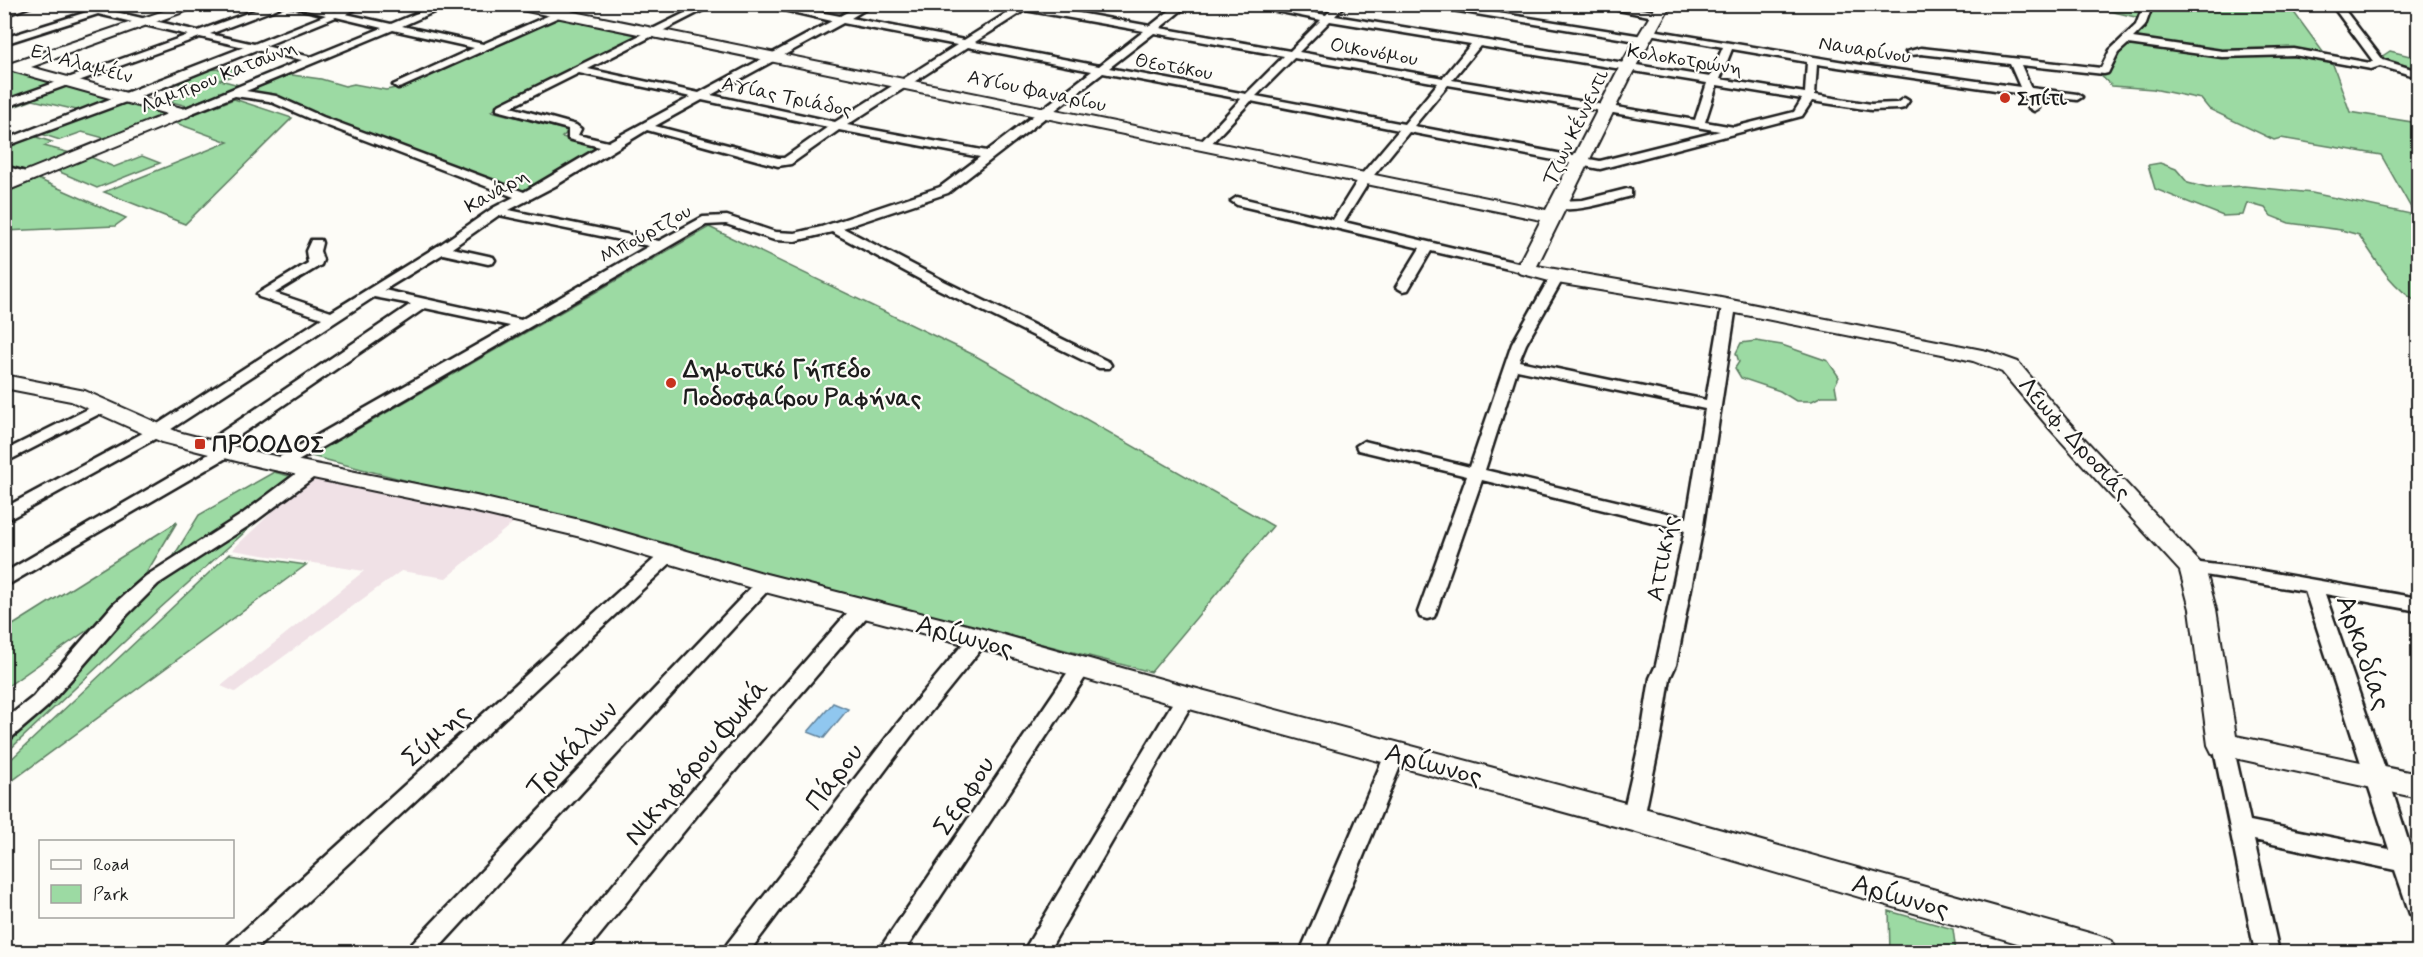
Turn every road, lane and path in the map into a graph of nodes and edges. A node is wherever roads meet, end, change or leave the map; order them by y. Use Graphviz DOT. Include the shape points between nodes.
graph roads {
  1 [pos="33,4"];
  2 [pos="66,4"];
  3 [pos="117,4"];
  4 [pos="199,4"];
  5 [pos="282,4"];
  6 [pos="290,4"];
  7 [pos="361,4"];
  8 [pos="448,4"];
  9 [pos="512,4"];
  10 [pos="584,4"];
  11 [pos="711,4"];
  12 [pos="761,4"];
  13 [pos="870,4"];
  14 [pos="1009,4"];
  15 [pos="1185,4"];
  16 [pos="1244,4"];
  17 [pos="1342,4"];
  18 [pos="1420,4"];
  19 [pos="1592,4"];
  20 [pos="2149,4"];
  21 [pos="2335,4"];
  22 [pos="1025,6"];
  23 [pos="1661,10"];
  24 [pos="97,11"];
  25 [pos="4,13"];
  26 [pos="333,15"];
  27 [pos="561,15"];
  28 [pos="1328,18"];
  29 [pos="842,20"];
  30 [pos="150,22"];
  31 [pos="393,27"];
  32 [pos="1150,29"];
  33 [pos="655,33"];
  34 [pos="198,34"];
  35 [pos="1646,35"];
  36 [pos="2124,40"];
  37 [pos="4,42"];
  38 [pos="1477,43"];
  39 [pos="963,44"];
  40 [pos="1729,45"];
  41 [pos="252,47"];
  42 [pos="482,47"];
  43 [pos="1911,52"];
  44 [pos="1292,54"];
  45 [pos="772,57"];
  46 [pos="1812,59"];
  47 [pos="313,60"];
  48 [pos="2014,61"];
  49 [pos="2375,64"];
  50 [pos="8,68"];
  51 [pos="1627,68"];
  52 [pos="579,70"];
  53 [pos="1100,71"];
  54 [pos="2418,74"];
  55 [pos="2418,79"];
  56 [pos="70,81"];
  57 [pos="1444,81"];
  58 [pos="1713,82"];
  59 [pos="903,83"];
  60 [pos="398,85"];
  61 [pos="2029,92"];
  62 [pos="232,93"];
  63 [pos="703,96"];
  64 [pos="130,97"];
  65 [pos="1811,97"];
  66 [pos="2077,97"];
  67 [pos="1250,98"];
  68 [pos="1904,101"];
  69 [pos="4,105"];
  70 [pos="2034,108"];
  71 [pos="1606,110"];
  72 [pos="183,113"];
  73 [pos="1045,113"];
  74 [pos="1699,124"];
  75 [pos="837,126"];
  76 [pos="647,127"];
  77 [pos="1405,128"];
  78 [pos="1734,129"];
  79 [pos="4,144"];
  80 [pos="610,146"];
  81 [pos="1203,146"];
  82 [pos="989,155"];
  83 [pos="1580,162"];
  84 [pos="4,169"];
  85 [pos="29,177"];
  86 [pos="1365,178"];
  87 [pos="4,187"];
  88 [pos="1627,193"];
  89 [pos="525,197"];
  90 [pos="1237,201"];
  91 [pos="1556,211"];
  92 [pos="497,212"];
  93 [pos="1337,223"];
  94 [pos="832,228"];
  95 [pos="316,243"];
  96 [pos="661,245"];
  97 [pos="1427,247"];
  98 [pos="441,250"];
  99 [pos="488,260"];
  100 [pos="1526,269"];
  101 [pos="1557,277"];
  102 [pos="1403,286"];
  103 [pos="372,292"];
  104 [pos="422,303"];
  105 [pos="1729,306"];
  106 [pos="335,318"];
  107 [pos="525,325"];
  108 [pos="1511,364"];
  109 [pos="1104,365"];
  110 [pos="4,381"];
  111 [pos="102,406"];
  112 [pos="1713,406"];
  113 [pos="156,432"];
  114 [pos="1364,446"];
  115 [pos="220,448"];
  116 [pos="4,458"];
  117 [pos="280,464"];
  118 [pos="311,471"];
  119 [pos="1476,474"];
  120 [pos="4,516"];
  121 [pos="1694,526"];
  122 [pos="669,555"];
  123 [pos="2192,568"];
  124 [pos="4,581"];
  125 [pos="765,583"];
  126 [pos="2313,587"];
  127 [pos="2418,604"];
  128 [pos="863,608"];
  129 [pos="1427,612"];
  130 [pos="979,638"];
  131 [pos="1081,668"];
  132 [pos="1186,697"];
  133 [pos="4,732"];
  134 [pos="2223,746"];
  135 [pos="1396,752"];
  136 [pos="2378,777"];
  137 [pos="2418,786"];
  138 [pos="1633,818"];
  139 [pos="2241,828"];
  140 [pos="2404,862"];
  141 [pos="2418,907"];
  142 [pos="237,952"];
  143 [pos="420,952"];
  144 [pos="572,952"];
  145 [pos="735,952"];
  146 [pos="891,952"];
  147 [pos="1035,952"];
  148 [pos="1312,952"];
  149 [pos="2100,952"];
  150 [pos="2267,952"];
  1 -- 25 [label="street"];
  2 -- 24 [label="street"];
  3 -- 24 [label="street"];
  4 -- 30 [label="street"];
  5 -- 34 [label="street"];
  6 -- 26 [label="street"];
  7 -- 26 [label="street"];
  8 -- 31 [label="street, Λάμπρου Κατσώνη"];
  9 -- 27 [label="street, Αγίου Φαναρίου"];
  10 -- 27 [label="street"];
  11 -- 33 [label="street"];
  12 -- 29 [label="street, Θεοτόκου"];
  13 -- 29 [label="street, Κανάρη"];
  14 -- 22 [label="street, Οικονόμου"];
  15 -- 32 [label="street, Μπούρτζου"];
  16 -- 28 [label="street, Κολοκοτρώνη"];
  17 -- 28 [label="street"];
  18 -- 35 [label="street, Ναυαρίνου"];
  19 -- 23 [label="street"];
  20 -- 36 [label="street" via="2139,26"];
  21 -- 49 [label="street"];
  22 -- 32 [label="street, Οικονόμου"];
  22 -- 39 [label="street"];
  23 -- 35 [label="street, Τζων Κέννεντι"];
  24 -- 30 [label="street"];
  24 -- 37 [label="street"];
  26 -- 31 [label="street"];
  26 -- 41 [label="street"];
  27 -- 33 [label="street, Αγίου Φαναρίου"];
  27 -- 42 [label="street"];
  28 -- 38 [label="street, Κολοκοτρώνη"];
  28 -- 44 [label="street"];
  29 -- 39 [label="street, Θεοτόκου"];
  29 -- 45 [label="street, Κανάρη"];
  30 -- 34 [label="street"];
  30 -- 50 [label="street"];
  31 -- 42 [label="street"];
  31 -- 47 [label="street, Λάμπρου Κατσώνη"];
  32 -- 44 [label="street, Οικονόμου"];
  32 -- 53 [label="street, Μπούρτζου"];
  33 -- 45 [label="street, Αγίου Φαναρίου"];
  33 -- 52 [label="street"];
  34 -- 41 [label="street"];
  34 -- 56 [label="street"];
  35 -- 40 [label="street, Ναυαρίνου"];
  35 -- 51 [label="street, Τζων Κέννεντι"];
  36 -- 48 [label="street" via="2104,71"];
  36 -- 49 [label="street" via="2222,54 2294,52"];
  38 -- 51 [label="street, Κολοκοτρώνη"];
  38 -- 57 [label="street"];
  39 -- 53 [label="street, Θεοτόκου"];
  39 -- 59 [label="street"];
  40 -- 46 [label="street, Ναυαρίνου"];
  40 -- 58 [label="street"];
  41 -- 47 [label="street"];
  41 -- 64 [label="street"];
  42 -- 60 [label="street"];
  43 -- 48 [label="street"];
  44 -- 57 [label="street, Οικονόμου"];
  44 -- 67 [label="street"];
  45 -- 59 [label="street, Αγίου Φαναρίου"];
  45 -- 63 [label="street, Κανάρη"];
  46 -- 61 [label="street, Ναυαρίνου"];
  46 -- 65 [label="street"];
  47 -- 62 [label="street, Λάμπρου Κατσώνη"];
  48 -- 61 [label="street"];
  49 -- 54 [label="street"];
  49 -- 55 [label="street" via="2379,71"];
  50 -- 56 [label="street, Ελ Αλαμέιν"];
  51 -- 58 [label="street, Κολοκοτρώνη"];
  51 -- 71 [label="street, Τζων Κέννεντι"];
  52 -- 63 [label="street, Αγίας Τριάδος"];
  52 -- 80 [label="street" via="501,108 574,128 572,137"];
  53 -- 67 [label="street, Θεοτόκου"];
  53 -- 73 [label="street, Μπούρτζου"];
  56 -- 64 [label="street, Ελ Αλαμέιν"];
  56 -- 69 [label="street"];
  57 -- 71 [label="street, Οικονόμου"];
  57 -- 77 [label="street"];
  58 -- 65 [label="street, Κολοκοτρώνη"];
  58 -- 74 [label="street"];
  59 -- 73 [label="street, Αγίου Φαναρίου"];
  59 -- 75 [label="street"];
  61 -- 66 [label="street, Ναυαρίνου"];
  61 -- 70 [label="street"];
  62 -- 72 [label="street, Λάμπρου Κατσώνη"];
  62 -- 89 [label="street" via="272,98"];
  63 -- 75 [label="street, Αγίας Τριάδος"];
  63 -- 76 [label="street, Κανάρη"];
  64 -- 72 [label="street, Ελ Αλαμέιν"];
  64 -- 79 [label="street"];
  65 -- 68 [label="street, Κολοκοτρώνη" via="1877,108 1900,106"];
  65 -- 78 [label="street, Θεοτόκου" via="1798,114"];
  67 -- 77 [label="street, Θεοτόκου"];
  67 -- 81 [label="street"];
  71 -- 74 [label="street, Οικονόμου"];
  71 -- 83 [label="street, Τζων Κέννεντι"];
  72 -- 85 [label="street, Λάμπρου Κατσώνη"];
  73 -- 81 [label="street, Αγίου Φαναρίου"];
  73 -- 82 [label="street, Μπούρτζου"];
  74 -- 78 [label="street, Οικονόμου"];
  75 -- 76 [label="street" via="788,162"];
  75 -- 82 [label="street, Αγίας Τριάδος"];
  76 -- 80 [label="street, Κανάρη"];
  77 -- 83 [label="street, Θεοτόκου"];
  77 -- 86 [label="street"];
  78 -- 83 [label="street, Θεοτόκου" via="1605,164"];
  80 -- 89 [label="street, Κανάρη"];
  81 -- 86 [label="street, Αγίου Φαναρίου"];
  82 -- 94 [label="street, Μπούρτζου" via="944,190"];
  83 -- 91 [label="street, Τζων Κέννεντι"];
  84 -- 85 [label="street"];
  85 -- 87 [label="street, Λάμπρου Κατσώνη"];
  86 -- 91 [label="street, Αγίου Φαναρίου"];
  86 -- 93 [label="street"];
  88 -- 91 [label="street"];
  89 -- 92 [label="street, Κανάρη"];
  90 -- 93 [label="street"];
  91 -- 100 [label="street, Τζων Κέννεντι"];
  92 -- 96 [label="street"];
  92 -- 98 [label="street, Κανάρη"];
  93 -- 97 [label="street"];
  94 -- 96 [label="street, Μπούρτζου" via="780,237 717,219 703,221"];
  94 -- 109 [label="street"];
  95 -- 106 [label="street" via="314,265 264,294"];
  96 -- 107 [label="street, Μπούρτζου"];
  97 -- 100 [label="street"];
  97 -- 102 [label="street"];
  98 -- 99 [label="street"];
  98 -- 103 [label="street, Κανάρη"];
  100 -- 101 [label="street, Λεωφ. Δροσιάς"];
  101 -- 105 [label="street, Λεωφ. Δροσιάς"];
  101 -- 108 [label="street"];
  103 -- 104 [label="street"];
  103 -- 106 [label="street, Κανάρη"];
  104 -- 107 [label="street"];
  104 -- 115 [label="street"];
  105 -- 112 [label="street, Αττικής"];
  105 -- 123 [label="street, Λεωφ. Δροσιάς" via="1979,356 2010,367"];
  106 -- 113 [label="street, Κανάρη"];
  107 -- 117 [label="street, Μπούρτζου"];
  108 -- 112 [label="street"];
  108 -- 119 [label="street"];
  110 -- 111 [label="street, Αρίωνος" via="72,394"];
  111 -- 113 [label="street, Αρίωνος"];
  111 -- 116 [label="street"];
  112 -- 121 [label="street, Αττικής"];
  113 -- 115 [label="street, Αρίωνος"];
  113 -- 120 [label="street, Κανάρη"];
  114 -- 119 [label="street"];
  115 -- 117 [label="street, Αρίωνος"];
  115 -- 124 [label="street"];
  117 -- 118 [label="street, Αρίωνος"];
  118 -- 122 [label="street, Αρίωνος" via="527,515"];
  118 -- 133 [label="street" via="247,519 152,580 120,610 40,702"];
  119 -- 121 [label="street"];
  119 -- 129 [label="street"];
  121 -- 138 [label="street, Αττικής"];
  122 -- 125 [label="street, Αρίωνος"];
  122 -- 142 [label="street, Σύμης"];
  123 -- 126 [label="street"];
  123 -- 134 [label="street, Λεωφ. Δροσιάς" via="2203,609"];
  125 -- 128 [label="street, Αρίωνος"];
  125 -- 143 [label="street, Τρικάλων"];
  126 -- 127 [label="street"];
  126 -- 136 [label="street, Αρκαδίας"];
  128 -- 130 [label="street, Αρίωνος"];
  128 -- 144 [label="street, Νικηφόρου Φωκά"];
  130 -- 131 [label="street, Αρίωνος"];
  130 -- 145 [label="street, Πάρου" via="903,730"];
  131 -- 132 [label="street, Αρίωνος"];
  131 -- 146 [label="street, Σερφου"];
  132 -- 135 [label="street, Αρίωνος"];
  132 -- 147 [label="street"];
  134 -- 136 [label="street"];
  134 -- 139 [label="street"];
  135 -- 138 [label="street, Αρίωνος"];
  135 -- 148 [label="street"];
  136 -- 137 [label="street"];
  136 -- 140 [label="street, Αρκαδίας"];
  138 -- 149 [label="street, Αρίωνος"];
  139 -- 140 [label="street"];
  139 -- 150 [label="street"];
  140 -- 141 [label="street, Αρκαδίας"];
}
